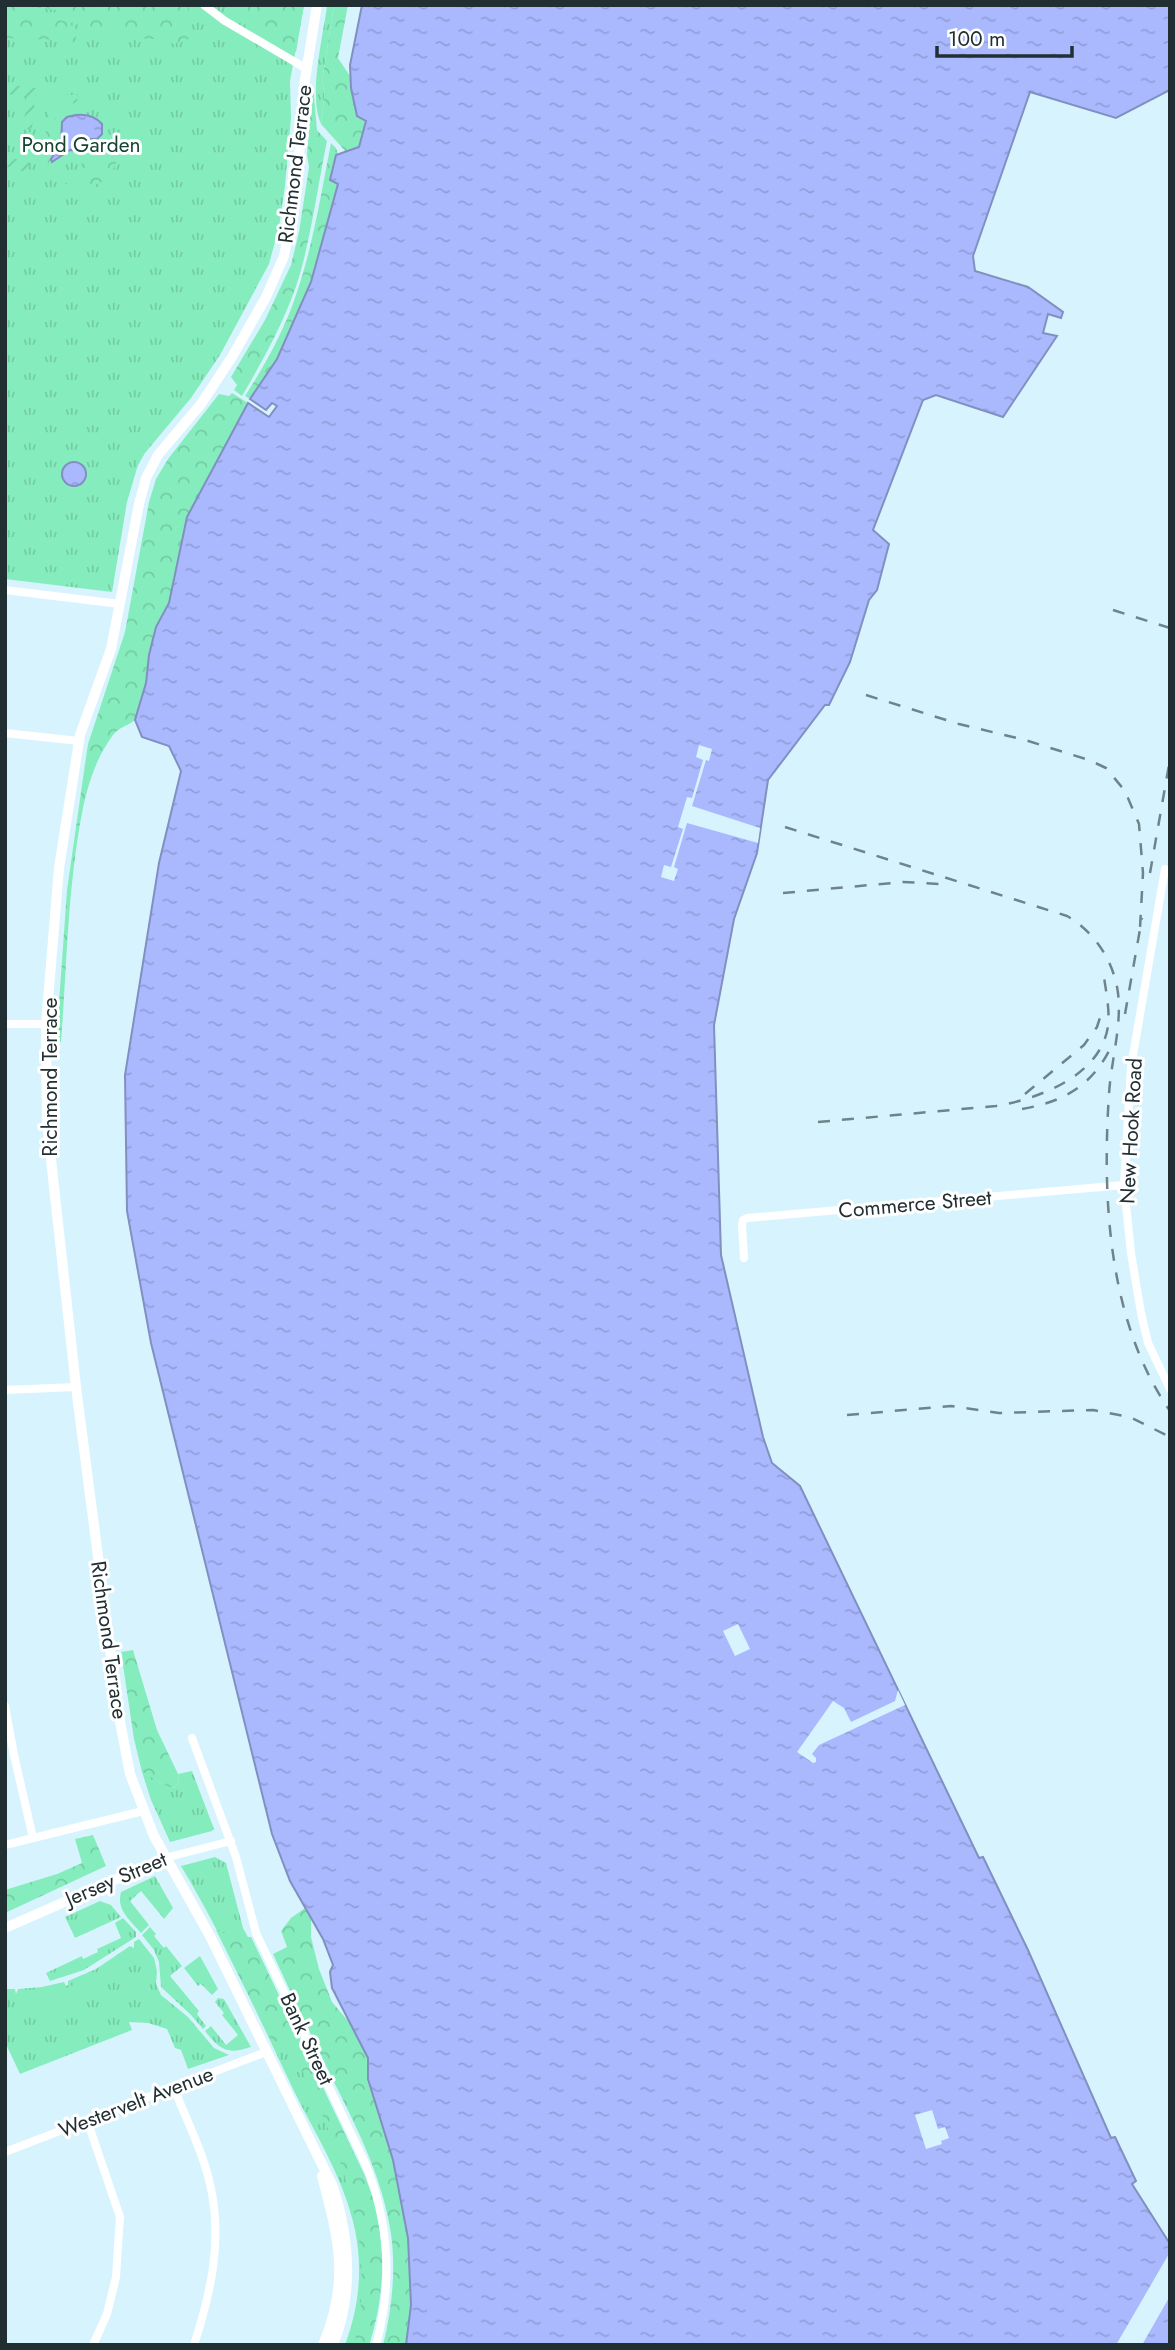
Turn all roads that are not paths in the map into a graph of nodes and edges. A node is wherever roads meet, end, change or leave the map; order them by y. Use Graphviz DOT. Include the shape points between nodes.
graph roads {
  1 [pos="204,5"];
  2 [pos="317,5"];
  3 [pos="307,69"];
  4 [pos="5,590"];
  5 [pos="120,604"];
  6 [pos="5,733"];
  7 [pos="79,741"];
  8 [pos="1165,869"];
  9 [pos="5,1024"];
  10 [pos="46,1024"];
  11 [pos="1124,1185"];
  12 [pos="744,1258"];
  13 [pos="76,1387"];
  14 [pos="1170,1389"];
  15 [pos="5,1390"];
  16 [pos="5,1706"];
  17 [pos="192,1738"];
  18 [pos="144,1811"];
  19 [pos="33,1838"];
  20 [pos="231,1841"];
  21 [pos="5,1845"];
  22 [pos="165,1858"];
  23 [pos="5,1928"];
  24 [pos="266,2052"];
  25 [pos="174,2088"];
  26 [pos="87,2120"];
  27 [pos="5,2152"];
  28 [pos="316,2153"];
  29 [pos="93,2345"];
  30 [pos="194,2345"];
  31 [pos="323,2345"];
  32 [pos="333,2345"];
  33 [pos="376,2345"];
  1 -- 3 [label="street"];
  2 -- 3 [label="main road, Richmond Terrace"];
  3 -- 5 [label="main road, Richmond Terrace" via="296,194 284,256 227,364 151,466"];
  4 -- 5 [label="street"];
  5 -- 7 [label="main road, Richmond Terrace" via="109,656"];
  6 -- 7 [label="street"];
  7 -- 10 [label="main road, Richmond Terrace" via="58,875"];
  8 -- 11 [label="street, New Hook Road" via="1131,1067"];
  9 -- 10 [label="street"];
  10 -- 13 [label="main road, Richmond Terrace" via="48,1139"];
  11 -- 12 [label="street, Commerce Street" via="747,1218 742,1225"];
  11 -- 14 [label="street, New Hook Road" via="1141,1313 1148,1343"];
  13 -- 15 [label="street"];
  13 -- 18 [label="main road, Richmond Terrace" via="119,1718 130,1774"];
  16 -- 19 [label="street"];
  17 -- 20 [label="street, Bank Street"];
  18 -- 19 [label="street"];
  18 -- 22 [label="main road, Richmond Terrace"];
  19 -- 21 [label="street"];
  20 -- 22 [label="street, Jersey Street"];
  20 -- 33 [label="street, Bank Street" via="256,1933 377,2196 387,2273"];
  22 -- 23 [label="main road, Jersey Street"];
  22 -- 24 [label="main road, Richmond Terrace" via="201,1918"];
  24 -- 25 [label="street, Westervelt Avenue"];
  24 -- 28 [label="main road, Richmond Terrace"];
  25 -- 26 [label="street, Westervelt Avenue"];
  25 -- 30 [label="street" via="210,2183 215,2217 214,2269"];
  26 -- 27 [label="street, Westervelt Avenue"];
  26 -- 29 [label="street" via="120,2217 116,2277"];
  28 -- 31 [label="main road, Richmond Terrace" via="340,2265 337,2305"];
  28 -- 32 [label="main road, Richmond Terrace" via="337,2197 347,2249 346,2298"];
}
